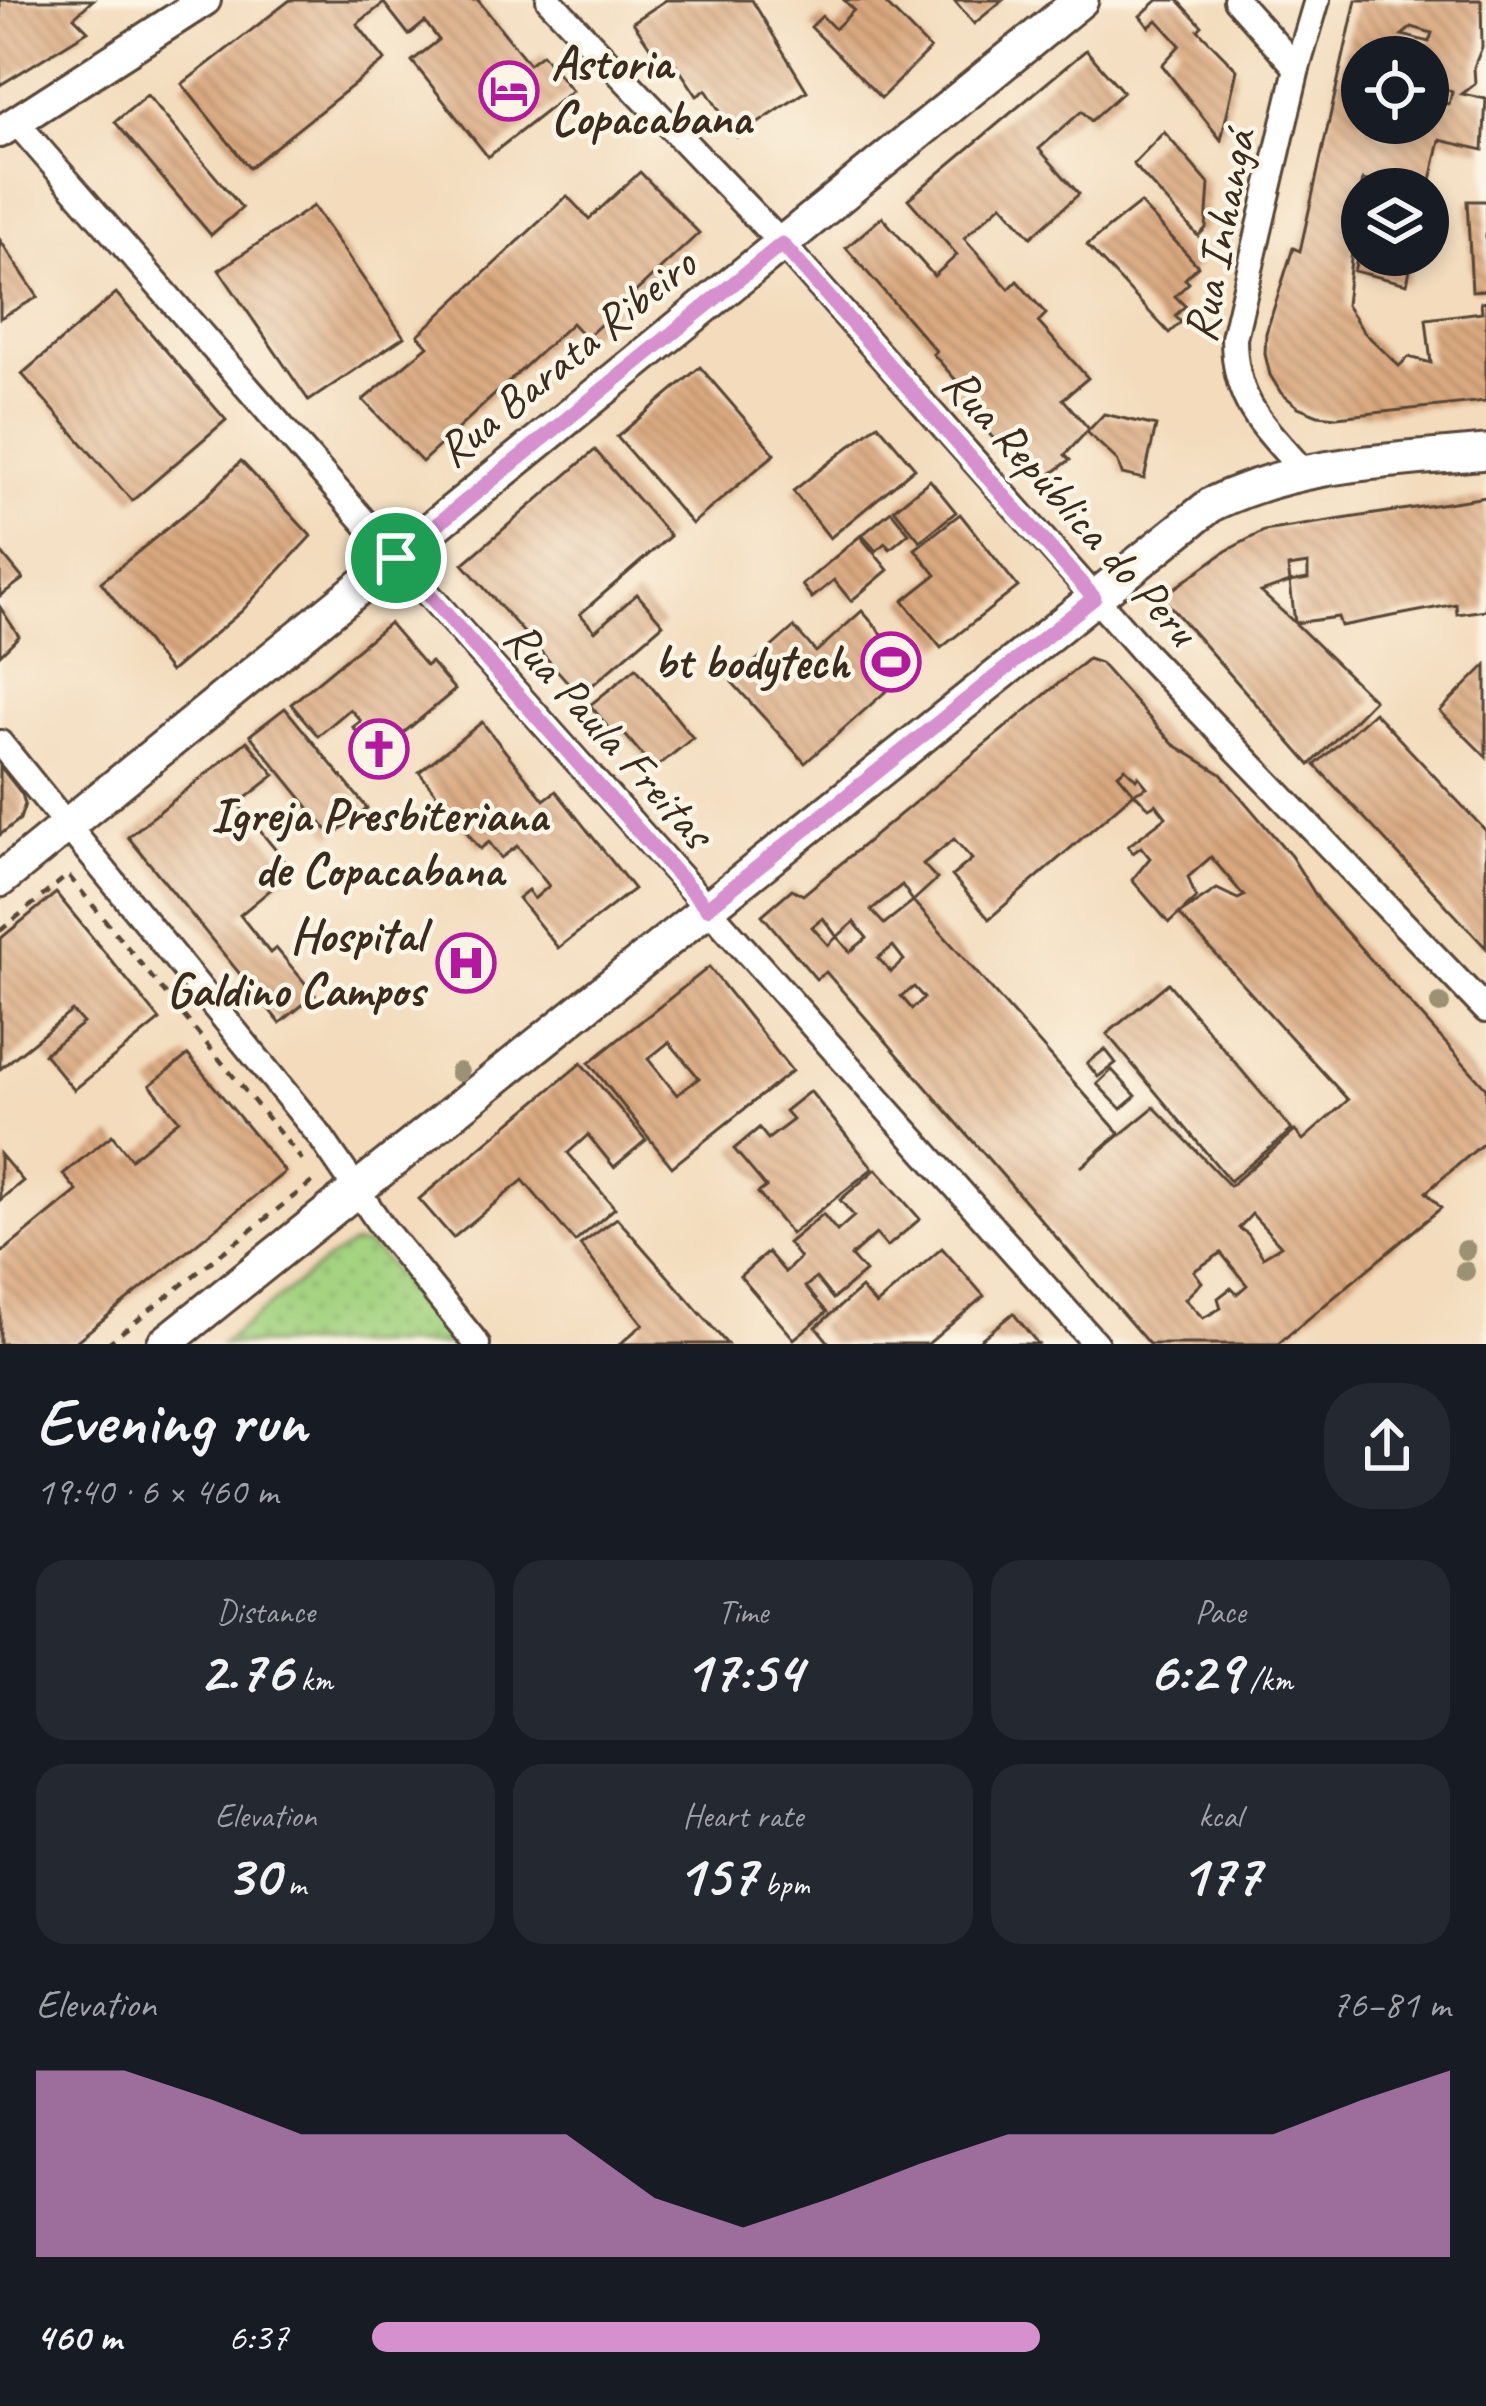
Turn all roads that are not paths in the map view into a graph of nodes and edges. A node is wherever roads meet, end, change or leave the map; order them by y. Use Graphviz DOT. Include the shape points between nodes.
graph roads {
  1 [pos="206,0"];
  2 [pos="549,0"];
  3 [pos="1081,0"];
  4 [pos="1236,0"];
  5 [pos="1317,0"];
  6 [pos="1297,68"];
  7 [pos="8,127"];
  8 [pos="782,244"];
  9 [pos="1486,452"];
  10 [pos="1302,470"];
  11 [pos="396,558"];
  12 [pos="1094,598"];
  13 [pos="0,742"];
  14 [pos="68,825"];
  15 [pos="0,880"];
  16 [pos="707,908"];
  17 [pos="1486,1010"];
  18 [pos="355,1190"];
  19 [pos="164,1344"];
  20 [pos="478,1344"];
  21 [pos="1096,1344"];
  1 -- 7 [label="street"];
  2 -- 8 [label="street, Rua República do Peru"];
  3 -- 8 [label="main road, Rua Barata Ribeiro"];
  4 -- 6 [label="street"];
  5 -- 6 [label="street, Rua Inhangá"];
  6 -- 10 [label="street, Rua Inhangá" via="1234,338 1234,369 1252,411"];
  7 -- 11 [label="street, Rua Paula Freitas"];
  8 -- 11 [label="main road, Rua Barata Ribeiro"];
  8 -- 12 [label="street, Rua República do Peru"];
  9 -- 10 [label="main road"];
  10 -- 12 [label="main road" via="1212,504"];
  11 -- 14 [label="main road, Rua Barata Ribeiro"];
  11 -- 16 [label="street, Rua Paula Freitas"];
  12 -- 16 [label="main road"];
  12 -- 17 [label="street, Rua República do Peru"];
  13 -- 14 [label="street"];
  14 -- 15 [label="main road, Rua Barata Ribeiro"];
  14 -- 18 [label="street"];
  16 -- 18 [label="main road"];
  16 -- 21 [label="street, Rua Paula Freitas"];
  18 -- 19 [label="main road"];
  18 -- 20 [label="street"];
}
